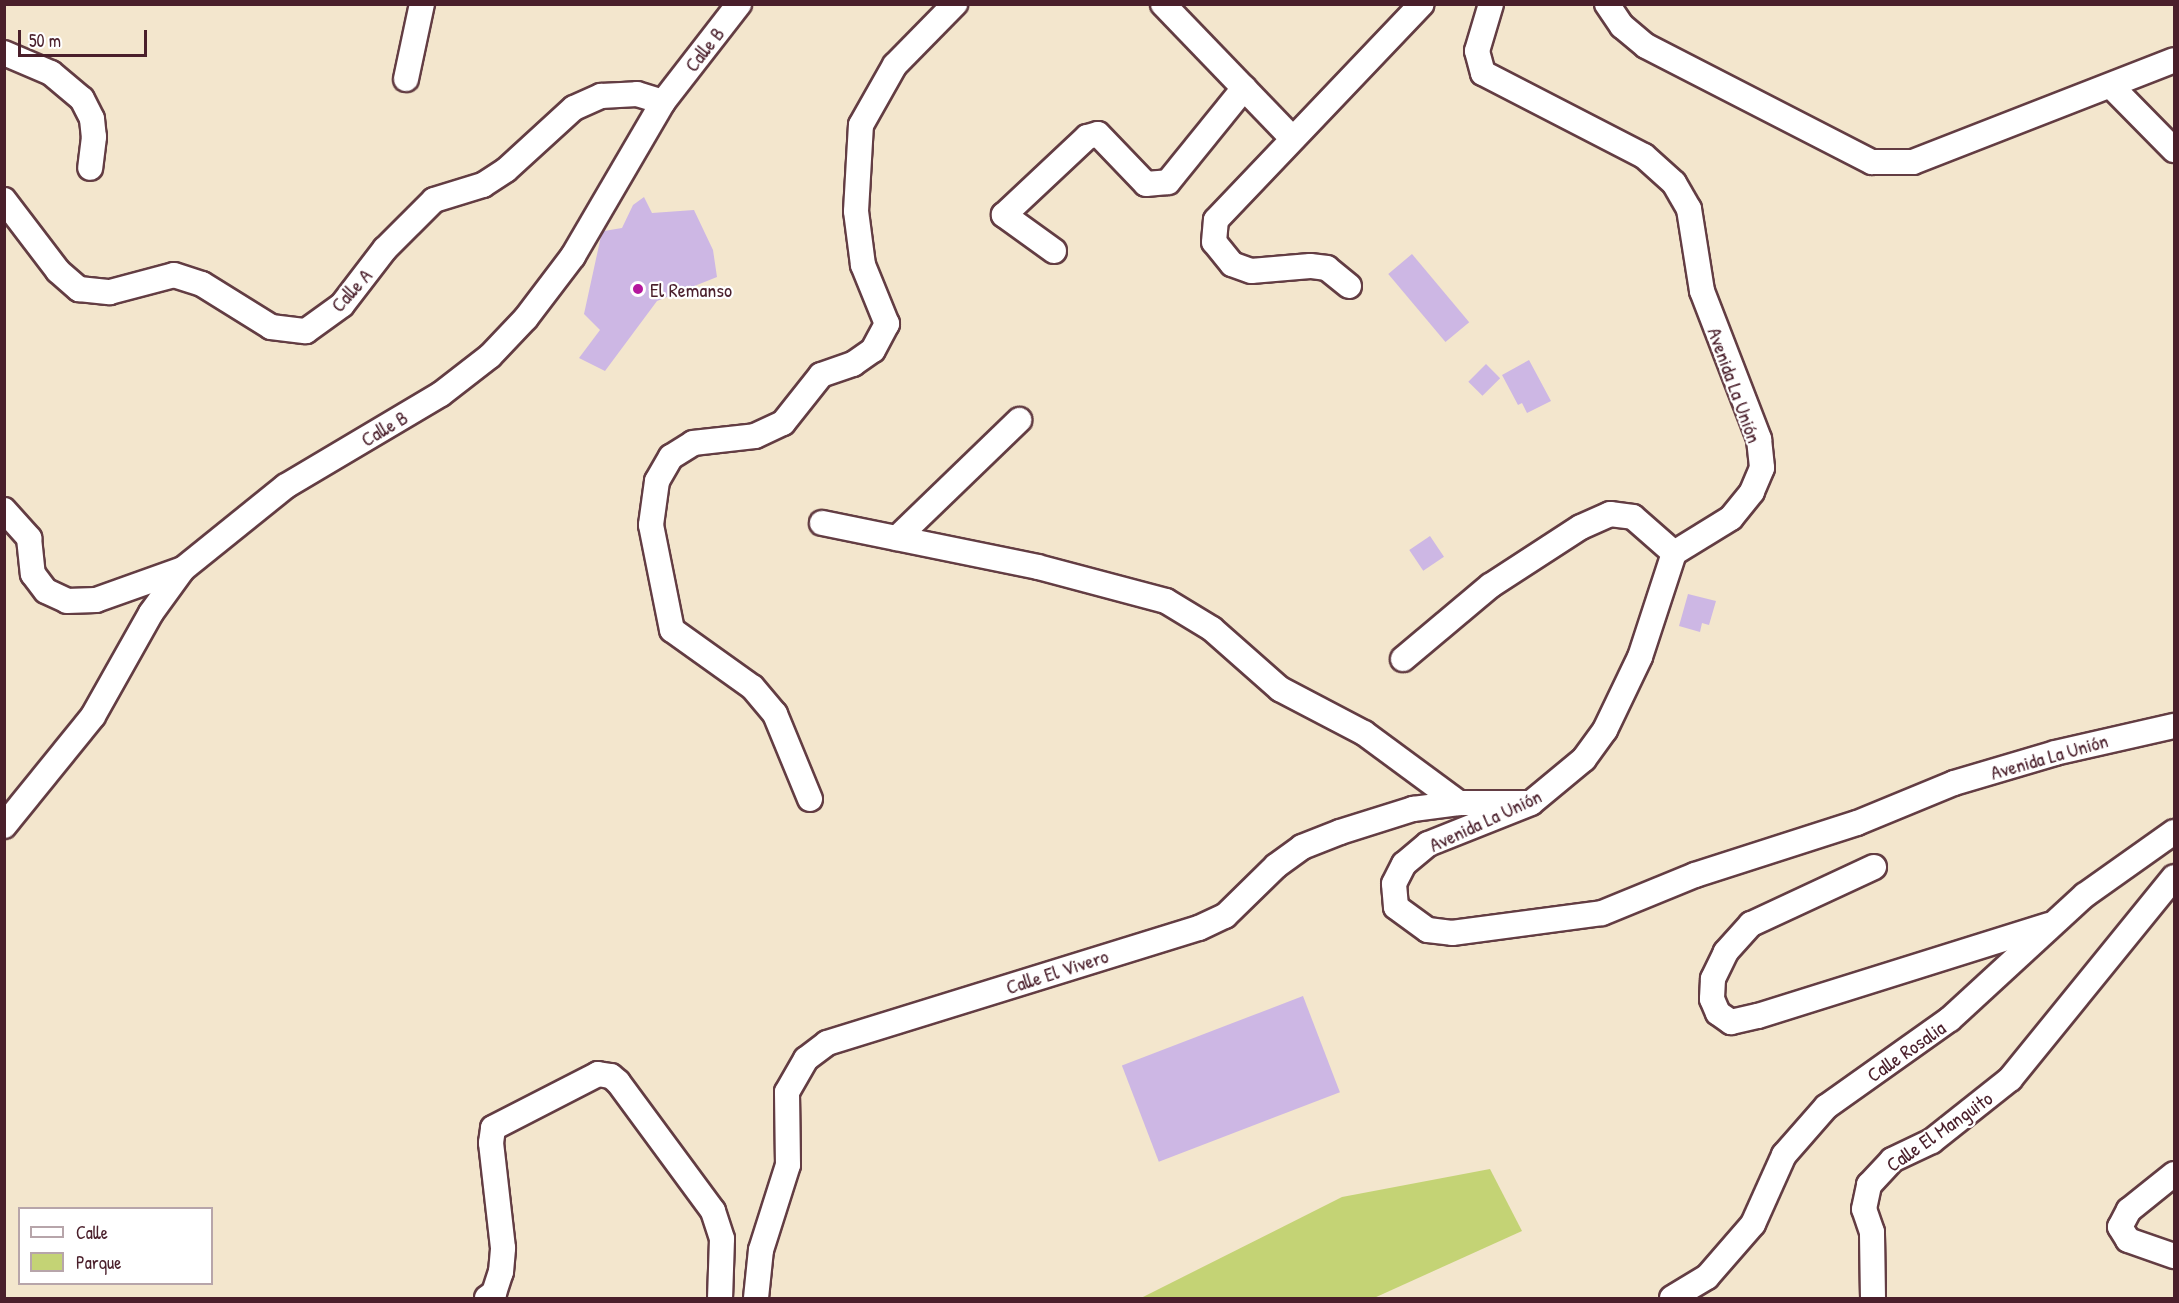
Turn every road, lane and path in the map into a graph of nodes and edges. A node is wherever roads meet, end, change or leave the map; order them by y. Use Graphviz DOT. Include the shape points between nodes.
graph roads {
  1 [pos="422,4"];
  2 [pos="739,4"];
  3 [pos="955,4"];
  4 [pos="1163,4"];
  5 [pos="1422,4"];
  6 [pos="1491,4"];
  7 [pos="1608,4"];
  8 [pos="4,53"];
  9 [pos="2175,60"];
  10 [pos="406,79"];
  11 [pos="2111,86"];
  12 [pos="1244,88"];
  13 [pos="663,102"];
  14 [pos="1292,138"];
  15 [pos="2175,150"];
  16 [pos="90,168"];
  17 [pos="4,200"];
  18 [pos="1054,251"];
  19 [pos="1349,286"];
  20 [pos="1019,420"];
  21 [pos="4,510"];
  22 [pos="822,523"];
  23 [pos="897,538"];
  24 [pos="1674,553"];
  25 [pos="183,569"];
  26 [pos="1403,659"];
  27 [pos="2175,726"];
  28 [pos="810,799"];
  29 [pos="1459,803"];
  30 [pos="1531,803"];
  31 [pos="4,826"];
  32 [pos="2175,832"];
  33 [pos="1874,867"];
  34 [pos="2175,878"];
  35 [pos="2056,922"];
  36 [pos="2175,1174"];
  37 [pos="2175,1256"];
  38 [pos="487,1299"];
  39 [pos="720,1299"];
  40 [pos="756,1299"];
  41 [pos="1672,1299"];
  42 [pos="1873,1299"];
  1 -- 10 [label="street"];
  2 -- 13 [label="street, Calle B"];
  3 -- 28 [label="street" via="895,65 861,125 857,222 863,265 887,324 873,350 853,363 820,375 783,423 754,436 693,443 670,457 657,481 651,525 672,630 752,687 775,714"];
  4 -- 12 [label="street"];
  5 -- 14 [label="street"];
  6 -- 24 [label="street, Avenida La Unión" via="1478,51 1483,73 1644,156 1674,183 1689,209 1702,291 1759,439 1761,468 1752,492 1731,518"];
  7 -- 11 [label="street" via="1622,26 1646,46 1872,162 1913,162"];
  8 -- 16 [label="street" via="51,73 82,99 92,119"];
  9 -- 11 [label="street"];
  11 -- 15 [label="street"];
  12 -- 14 [label="street"];
  12 -- 18 [label="street" via="1168,182 1146,184 1098,134 1087,137 1004,215"];
  13 -- 17 [label="street, Calle A" via="637,94 600,96 574,108 506,170 483,185 434,200 385,249 342,305 306,331 271,327 202,284 174,274 110,292 79,289 58,271"];
  13 -- 25 [label="street, Calle B" via="573,256 526,318 490,356 441,394 286,486"];
  14 -- 19 [label="street" via="1215,220 1214,243 1232,264 1251,272 1326,268"];
  20 -- 23 [label="street"];
  21 -- 25 [label="street" via="29,538 33,574 46,591 67,602 96,600"];
  22 -- 23 [label="street"];
  23 -- 29 [label="street" via="1038,567 1166,601 1212,629 1280,689 1364,733"];
  24 -- 26 [label="street" via="1633,517 1610,514 1581,527 1490,586"];
  24 -- 30 [label="street, Avenida La Unión" via="1640,657 1605,730 1584,759"];
  25 -- 31 [label="street, Calle B" via="151,613 93,716"];
  27 -- 30 [label="street, Avenida La Unión" via="2088,745 1954,783 1857,823 1695,875 1602,913 1452,933 1428,930 1396,907 1394,884 1404,864 1428,844"];
  29 -- 30 [label="street, Calle El Vivero"];
  29 -- 40 [label="street, Calle El Vivero" via="1413,809 1302,847 1276,866 1225,916 1199,928 827,1043 806,1059 787,1092 788,1164 761,1250"];
  32 -- 35 [label="street, Calle Rosalia" via="2085,895"];
  33 -- 35 [label="street" via="1751,924 1726,952 1713,979 1712,999 1718,1013 1731,1022 1758,1016"];
  34 -- 42 [label="street, Calle El Manguito" via="2010,1079 1932,1141 1892,1160 1869,1185 1864,1209 1872,1232"];
  35 -- 41 [label="street, Calle Rosalia" via="1950,1019 1826,1107 1784,1155 1753,1224 1707,1276"];
  36 -- 37 [label="street" via="2129,1210 2120,1227 2128,1240"];
  38 -- 39 [label="street" via="494,1293 501,1272 503,1248 491,1143 493,1128 589,1077 605,1074 626,1092 713,1211 722,1239"];
}
